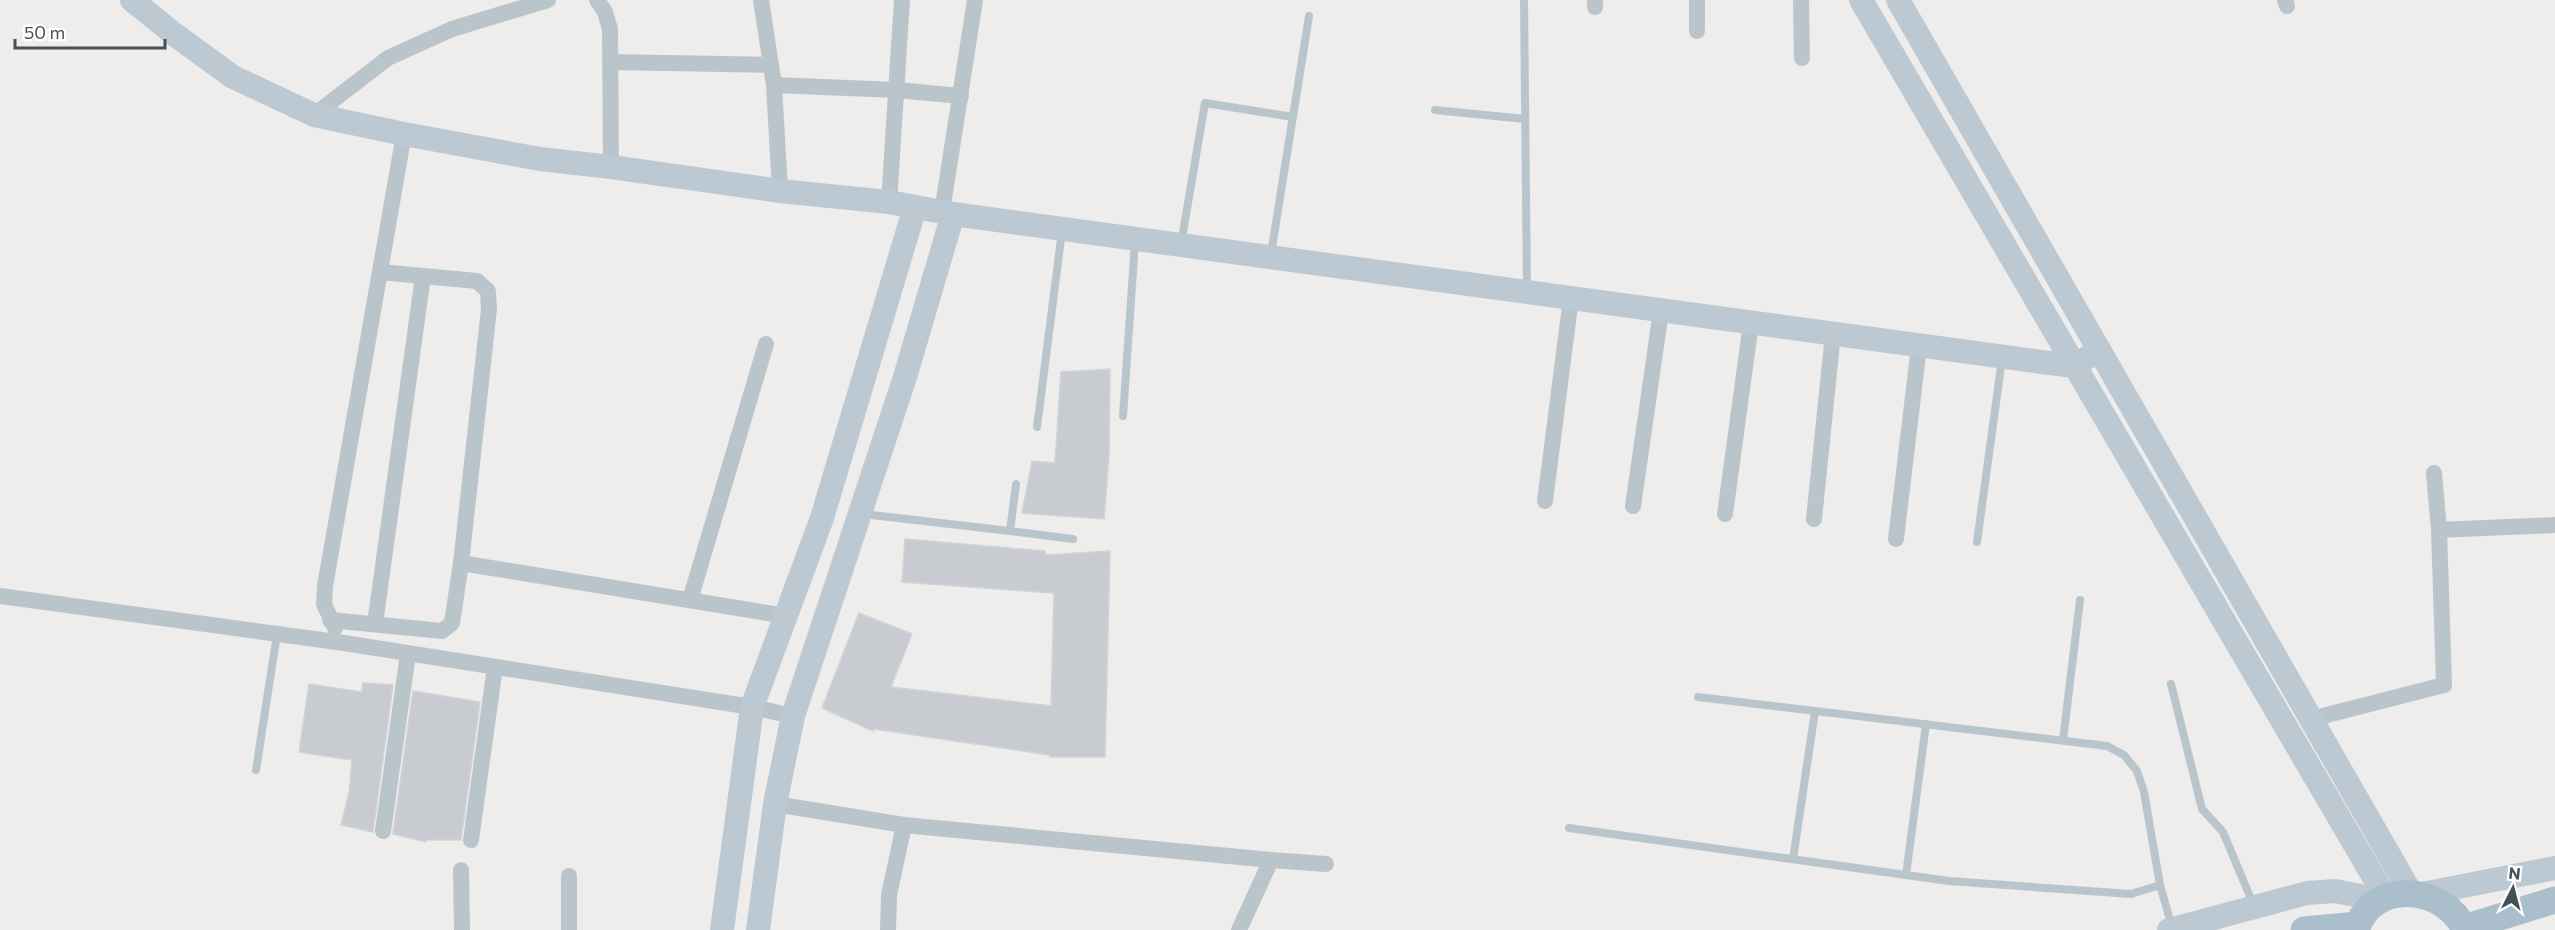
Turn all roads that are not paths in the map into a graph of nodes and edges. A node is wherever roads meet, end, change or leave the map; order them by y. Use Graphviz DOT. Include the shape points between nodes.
graph roads {
  1 [pos="132,0"];
  2 [pos="548,0"];
  3 [pos="597,0"];
  4 [pos="761,0"];
  5 [pos="902,0"];
  6 [pos="975,0"];
  7 [pos="1524,0"];
  8 [pos="1697,0"];
  9 [pos="1801,0"];
  10 [pos="1861,0"];
  11 [pos="1898,0"];
  12 [pos="1309,16"];
  13 [pos="1697,31"];
  14 [pos="1802,58"];
  15 [pos="612,62"];
  16 [pos="771,65"];
  17 [pos="774,85"];
  18 [pos="897,90"];
  19 [pos="961,96"];
  20 [pos="1435,110"];
  21 [pos="314,115"];
  22 [pos="1293,117"];
  23 [pos="1525,119"];
  24 [pos="404,135"];
  25 [pos="611,167"];
  26 [pos="780,191"];
  27 [pos="890,202"];
  28 [pos="915,207"];
  29 [pos="948,213"];
  30 [pos="1062,229"];
  31 [pos="1135,239"];
  32 [pos="1181,245"];
  33 [pos="1270,257"];
  34 [pos="380,272"];
  35 [pos="423,276"];
  36 [pos="1527,292"];
  37 [pos="1571,298"];
  38 [pos="1661,311"];
  39 [pos="1751,323"];
  40 [pos="1833,334"];
  41 [pos="766,344"];
  42 [pos="1919,346"];
  43 [pos="2099,350"];
  44 [pos="2002,357"];
  45 [pos="2074,366"];
  46 [pos="1123,416"];
  47 [pos="1037,427"];
  48 [pos="2434,473"];
  49 [pos="1016,484"];
  50 [pos="1545,501"];
  51 [pos="1633,507"];
  52 [pos="860,514"];
  53 [pos="1725,514"];
  54 [pos="1814,519"];
  55 [pos="2555,525"];
  56 [pos="2439,530"];
  57 [pos="1010,531"];
  58 [pos="1073,539"];
  59 [pos="1896,539"];
  60 [pos="1977,542"];
  61 [pos="461,563"];
  62 [pos="0,596"];
  63 [pos="690,600"];
  64 [pos="2080,600"];
  65 [pos="786,616"];
  66 [pos="330,620"];
  67 [pos="375,624"];
  68 [pos="277,634"];
  69 [pos="344,643"];
  70 [pos="408,654"];
  71 [pos="495,667"];
  72 [pos="2171,684"];
  73 [pos="1698,697"];
  74 [pos="752,707"];
  75 [pos="1815,711"];
  76 [pos="793,716"];
  77 [pos="2311,719"];
  78 [pos="1926,724"];
  79 [pos="2063,740"];
  80 [pos="256,770"];
  81 [pos="775,804"];
  82 [pos="903,825"];
  83 [pos="1569,828"];
  84 [pos="384,831"];
  85 [pos="471,840"];
  86 [pos="1793,859"];
  87 [pos="1271,860"];
  88 [pos="1326,864"];
  89 [pos="2555,868"];
  90 [pos="461,870"];
  91 [pos="1906,875"];
  92 [pos="569,876"];
  93 [pos="2160,885"];
  94 [pos="2400,896"];
  95 [pos="2555,900"];
  96 [pos="2254,907"];
  97 [pos="2357,927"];
  98 [pos="2171,929"];
  99 [pos="2320,929"];
  100 [pos="2464,929"];
  101 [pos="462,930"];
  102 [pos="569,930"];
  103 [pos="722,930"];
  104 [pos="758,930"];
  105 [pos="888,930"];
  106 [pos="1239,930"];
  1 -- 21 [label="street" via="233,77"];
  2 -- 21 [label="street" via="452,29 388,58"];
  3 -- 15 [label="street" via="608,21"];
  4 -- 16 [label="street"];
  5 -- 18 [label="street"];
  6 -- 19 [label="street"];
  7 -- 23 [label="lane"];
  8 -- 13 [label="street"];
  9 -- 14 [label="street"];
  10 -- 45 [label="street"];
  11 -- 43 [label="street"];
  12 -- 22 [label="lane"];
  15 -- 16 [label="street"];
  15 -- 25 [label="street"];
  16 -- 17 [label="street"];
  17 -- 18 [label="street"];
  17 -- 26 [label="street"];
  18 -- 19 [label="street"];
  18 -- 27 [label="street"];
  19 -- 29 [label="street"];
  20 -- 23 [label="lane"];
  21 -- 24 [label="street"];
  22 -- 32 [label="lane" via="1205,103"];
  22 -- 33 [label="lane"];
  23 -- 36 [label="lane"];
  24 -- 25 [label="street"];
  24 -- 34 [label="street"];
  25 -- 26 [label="street"];
  26 -- 27 [label="street"];
  27 -- 28 [label="street"];
  28 -- 29 [label="street"];
  28 -- 65 [label="street" via="822,518"];
  29 -- 30 [label="street"];
  29 -- 52 [label="street" via="906,377"];
  30 -- 31 [label="street"];
  30 -- 47 [label="lane"];
  31 -- 32 [label="street"];
  31 -- 46 [label="lane"];
  32 -- 33 [label="street"];
  33 -- 36 [label="street"];
  34 -- 35 [label="street"];
  34 -- 66 [label="street" via="325,586 324,604"];
  35 -- 61 [label="street" via="477,281 488,291"];
  35 -- 67 [label="street"];
  36 -- 37 [label="street"];
  37 -- 38 [label="street"];
  37 -- 50 [label="street"];
  38 -- 39 [label="street"];
  38 -- 51 [label="street"];
  39 -- 40 [label="street"];
  39 -- 53 [label="street"];
  40 -- 42 [label="street"];
  40 -- 54 [label="street"];
  41 -- 63 [label="street"];
  42 -- 44 [label="street"];
  42 -- 59 [label="street"];
  43 -- 45 [label="street"];
  43 -- 77 [label="street"];
  44 -- 45 [label="street"];
  44 -- 60 [label="lane"];
  45 -- 94 [label="street"];
  48 -- 56 [label="street"];
  49 -- 57 [label="lane"];
  52 -- 57 [label="lane"];
  52 -- 76 [label="street"];
  55 -- 56 [label="street"];
  56 -- 77 [label="street" via="2444,685"];
  57 -- 58 [label="lane"];
  61 -- 63 [label="street"];
  61 -- 67 [label="street" via="452,622 442,631"];
  62 -- 68 [label="street"];
  63 -- 65 [label="street"];
  64 -- 79 [label="lane"];
  65 -- 74 [label="street"];
  66 -- 67 [label="street"];
  66 -- 69 [label="street"];
  68 -- 69 [label="street"];
  68 -- 80 [label="lane"];
  69 -- 70 [label="street"];
  70 -- 71 [label="street"];
  70 -- 84 [label="street"];
  71 -- 74 [label="street"];
  71 -- 85 [label="street"];
  72 -- 96 [label="lane" via="2202,809 2223,832"];
  73 -- 75 [label="lane"];
  74 -- 76 [label="street"];
  74 -- 103 [label="street"];
  75 -- 78 [label="lane"];
  75 -- 86 [label="lane"];
  76 -- 81 [label="street"];
  77 -- 94 [label="street"];
  78 -- 79 [label="lane"];
  78 -- 91 [label="lane"];
  79 -- 93 [label="lane" via="2107,746 2124,755 2137,771"];
  81 -- 82 [label="street"];
  81 -- 104 [label="street"];
  82 -- 87 [label="street"];
  82 -- 105 [label="street" via="889,895"];
  83 -- 86 [label="lane"];
  86 -- 91 [label="lane"];
  87 -- 88 [label="street"];
  87 -- 106 [label="street"];
  89 -- 94 [label="street"];
  90 -- 101 [label="street"];
  91 -- 93 [label="lane" via="2131,894"];
  92 -- 102 [label="street"];
  93 -- 98 [label="lane"];
  94 -- 96 [label="street" via="2320,891"];
  94 -- 97 [label="main road" via="2368,911"];
  94 -- 100 [label="main road" via="2447,906"];
  95 -- 100 [label="main road"];
  96 -- 98 [label="street"];
  97 -- 99 [label="main road"];
}
